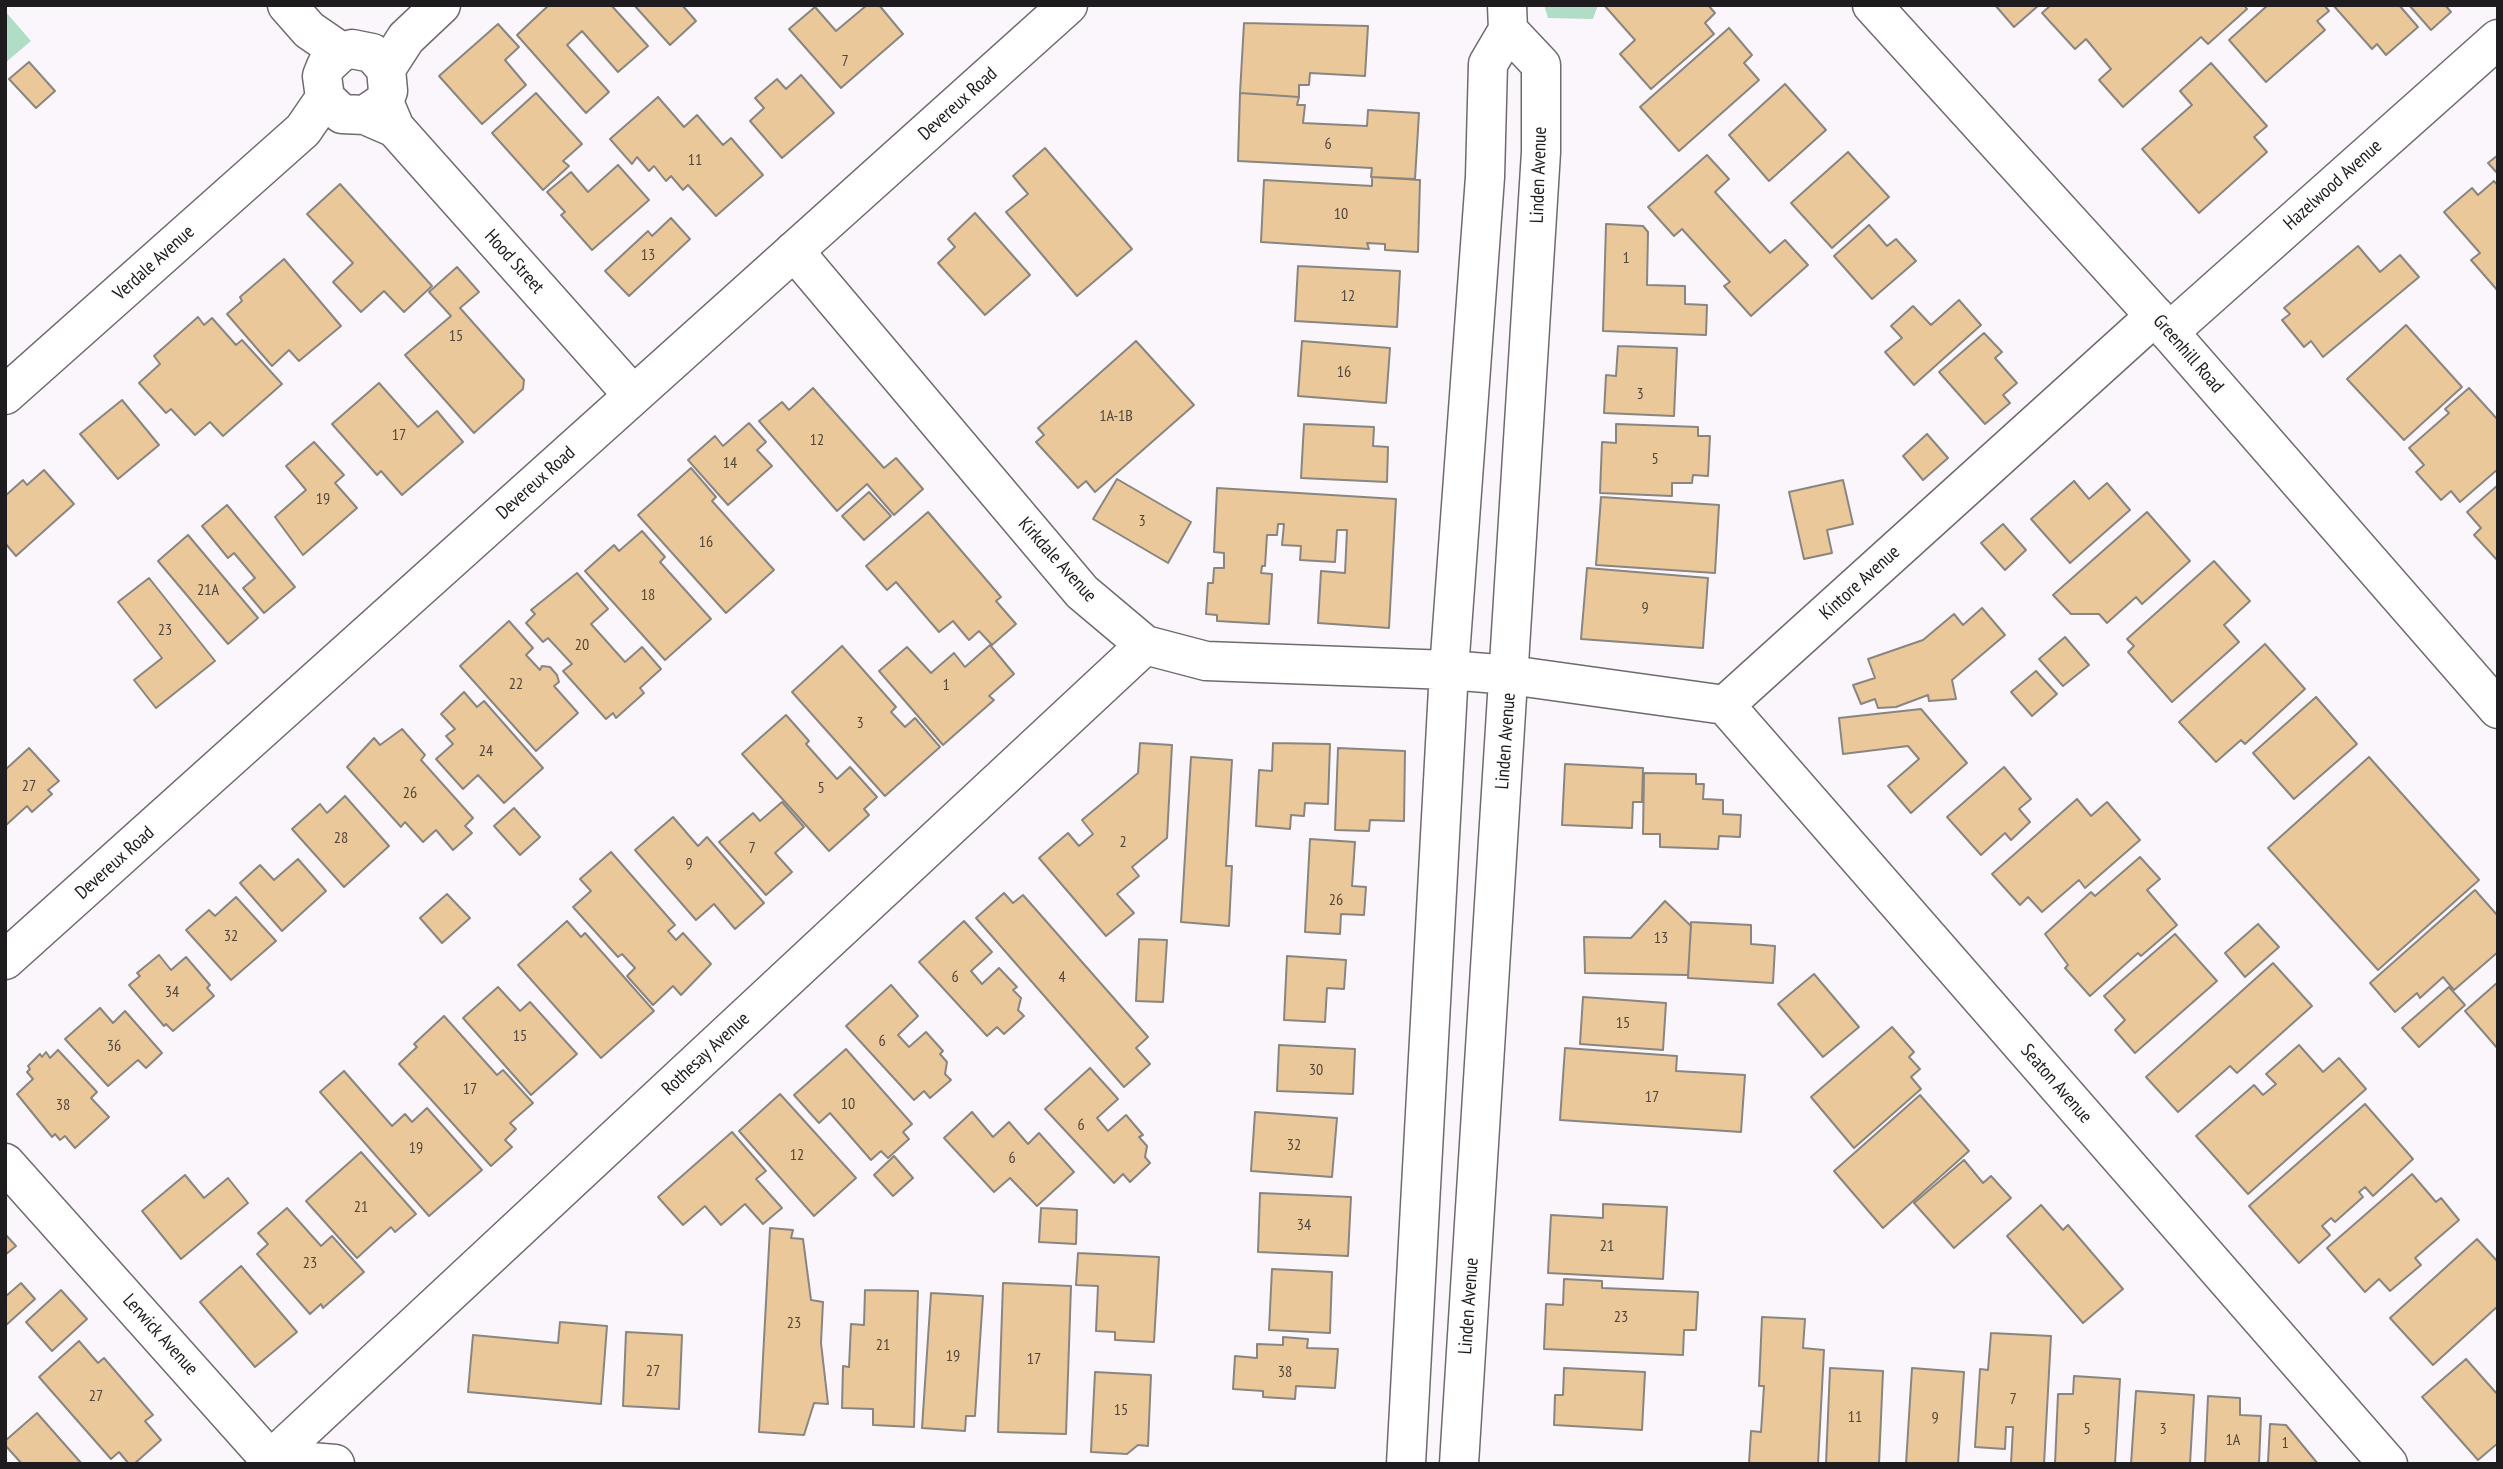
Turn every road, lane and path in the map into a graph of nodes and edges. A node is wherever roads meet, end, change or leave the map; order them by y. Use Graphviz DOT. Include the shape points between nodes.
graph roads {
  1 [pos="442,5"];
  2 [pos="1068,5"];
  3 [pos="1872,5"];
  4 [pos="298,18"];
  5 [pos="1508,18"];
  6 [pos="2498,39"];
  7 [pos="364,83"];
  8 [pos="1483,198"];
  9 [pos="1539,201"];
  10 [pos="794,251"];
  11 [pos="2162,324"];
  12 [pos="633,395"];
  13 [pos="5,396"];
  14 [pos="1145,645"];
  15 [pos="1449,670"];
  16 [pos="1510,676"];
  17 [pos="1725,705"];
  18 [pos="2498,709"];
  19 [pos="5,961"];
  20 [pos="5,1163"];
  21 [pos="271,1462"];
  22 [pos="335,1464"];
  23 [pos="1406,1464"];
  24 [pos="1459,1464"];
  25 [pos="2388,1464"];
  1 -- 7 [label="street, Verdale Avenue"];
  2 -- 10 [label="street, Devereux Road"];
  3 -- 11 [label="street, Greenhill Road"];
  4 -- 7 [label="street, Hood Street"];
  5 -- 8 [label="street, Linden Avenue" via="1488,64"];
  5 -- 9 [label="street, Linden Avenue" via="1541,65"];
  6 -- 11 [label="street, Hazelwood Avenue"];
  7 -- 12 [label="street, Hood Street"];
  7 -- 13 [label="street, Verdale Avenue" via="303,130"];
  8 -- 9 [label="street"];
  8 -- 15 [label="street, Linden Avenue"];
  9 -- 16 [label="street, Linden Avenue"];
  10 -- 12 [label="street, Devereux Road"];
  10 -- 14 [label="street, Kirkdale Avenue" via="1082,592"];
  11 -- 17 [label="street, Kintore Avenue"];
  11 -- 18 [label="street, Greenhill Road"];
  12 -- 19 [label="street, Devereux Road"];
  14 -- 15 [label="street, Kirkdale Avenue" via="1206,661"];
  14 -- 21 [label="street, Rothesay Avenue"];
  15 -- 16 [label="street, Kirkdale Avenue"];
  15 -- 23 [label="street, Linden Avenue"];
  16 -- 17 [label="street"];
  16 -- 24 [label="street, Linden Avenue"];
  17 -- 25 [label="street, Seaton Avenue"];
  20 -- 21 [label="street, Lerwick Avenue"];
  21 -- 22 [label="street"];
}
